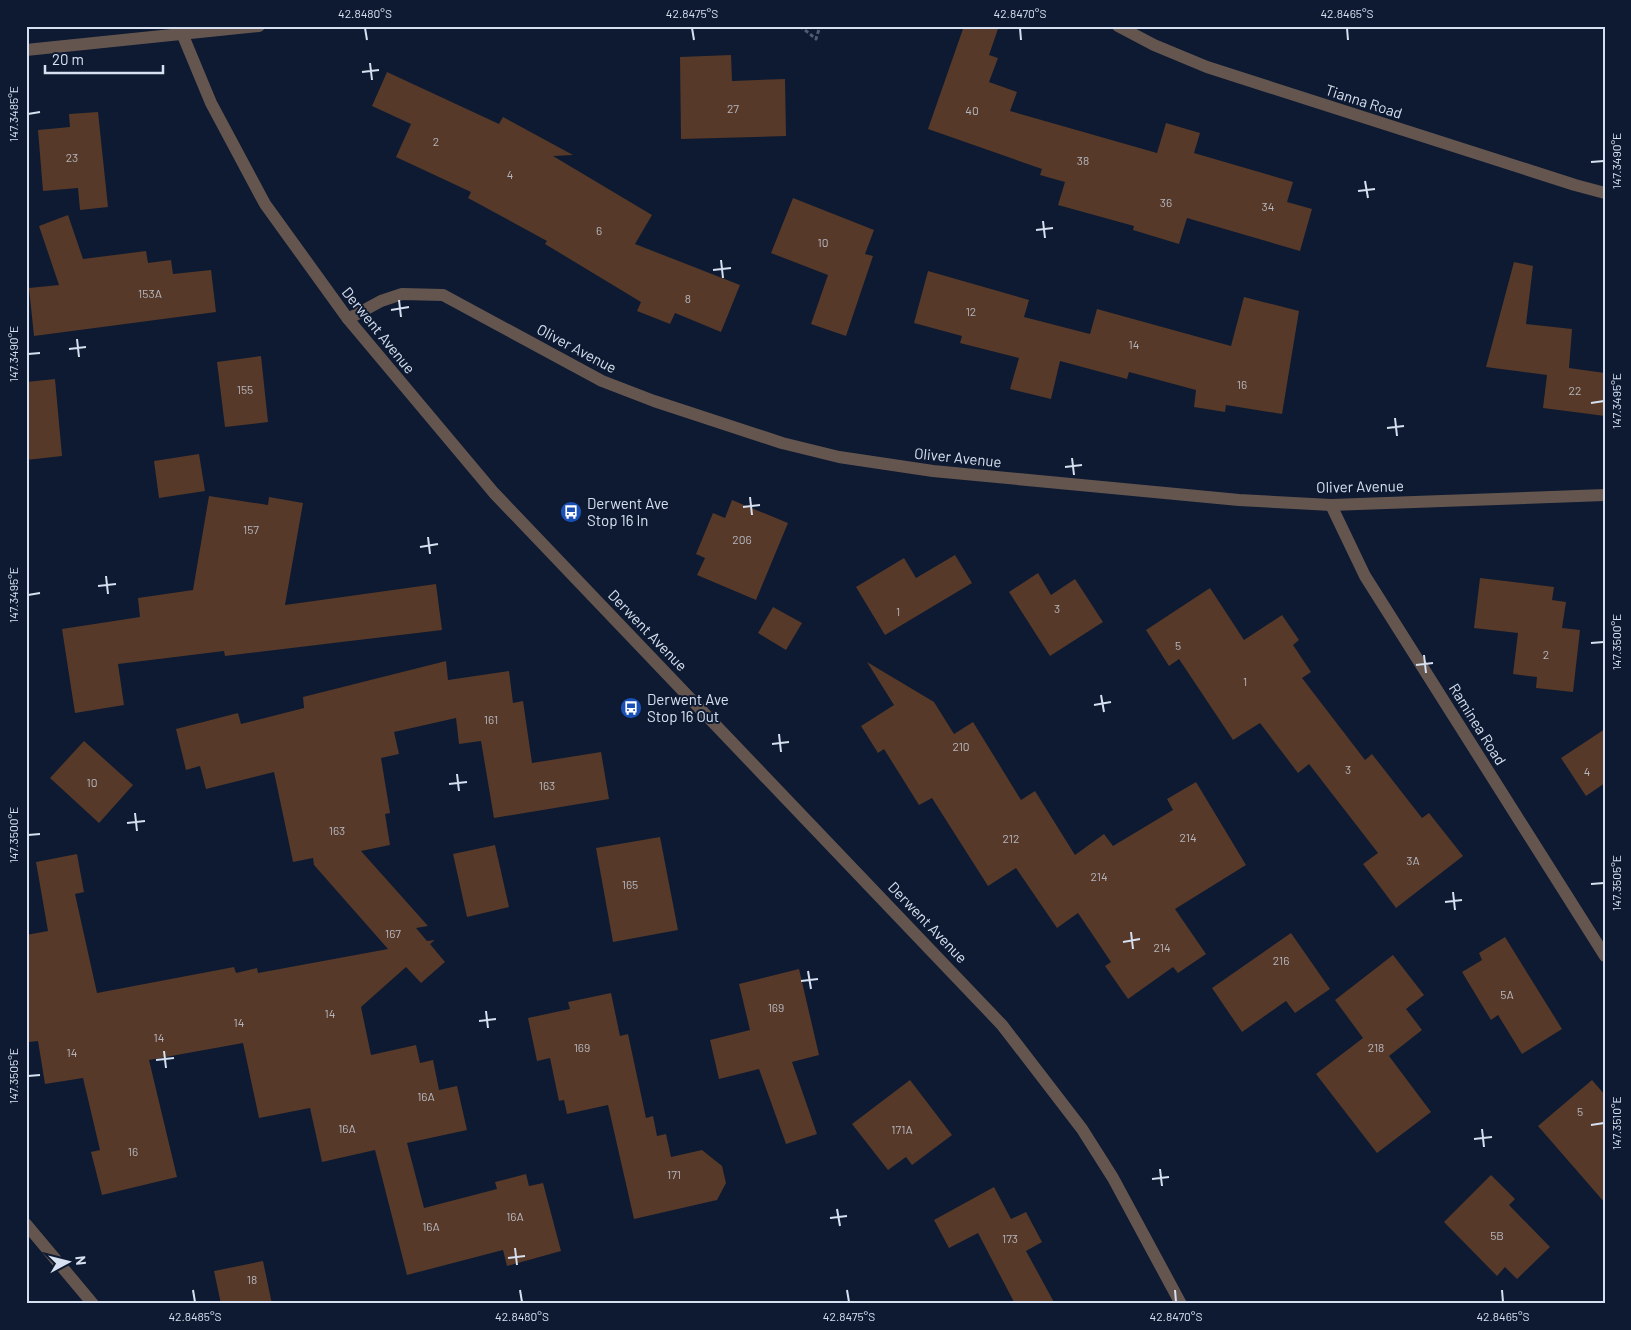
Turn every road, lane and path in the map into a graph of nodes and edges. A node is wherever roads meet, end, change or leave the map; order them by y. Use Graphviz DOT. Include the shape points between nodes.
graph roads {
  1 [pos="260,26"];
  2 [pos="800,26"];
  3 [pos="820,26"];
  4 [pos="1118,26"];
  5 [pos="180,30"];
  6 [pos="26,50"];
  7 [pos="1605,193"];
  8 [pos="348,319"];
  9 [pos="1605,495"];
  10 [pos="1331,505"];
  11 [pos="1605,956"];
  12 [pos="26,1224"];
  13 [pos="93,1304"];
  14 [pos="1181,1304"];
  1 -- 5 [label="street"];
  2 -- 3 [label="path" via="816,39"];
  4 -- 7 [label="street, Tianna Road" via="1207,67"];
  5 -- 6 [label="street"];
  5 -- 8 [label="street, Derwent Avenue" via="211,102 265,204"];
  8 -- 10 [label="street, Oliver Avenue" via="402,294 443,295 602,381 654,402 773,440 839,457 952,473 1239,500"];
  8 -- 14 [label="street, Derwent Avenue" via="494,493 1002,1025 1082,1129 1113,1178"];
  9 -- 10 [label="street, Oliver Avenue"];
  10 -- 11 [label="street, Raminea Road" via="1365,576"];
  12 -- 13 [label="street"];
}
